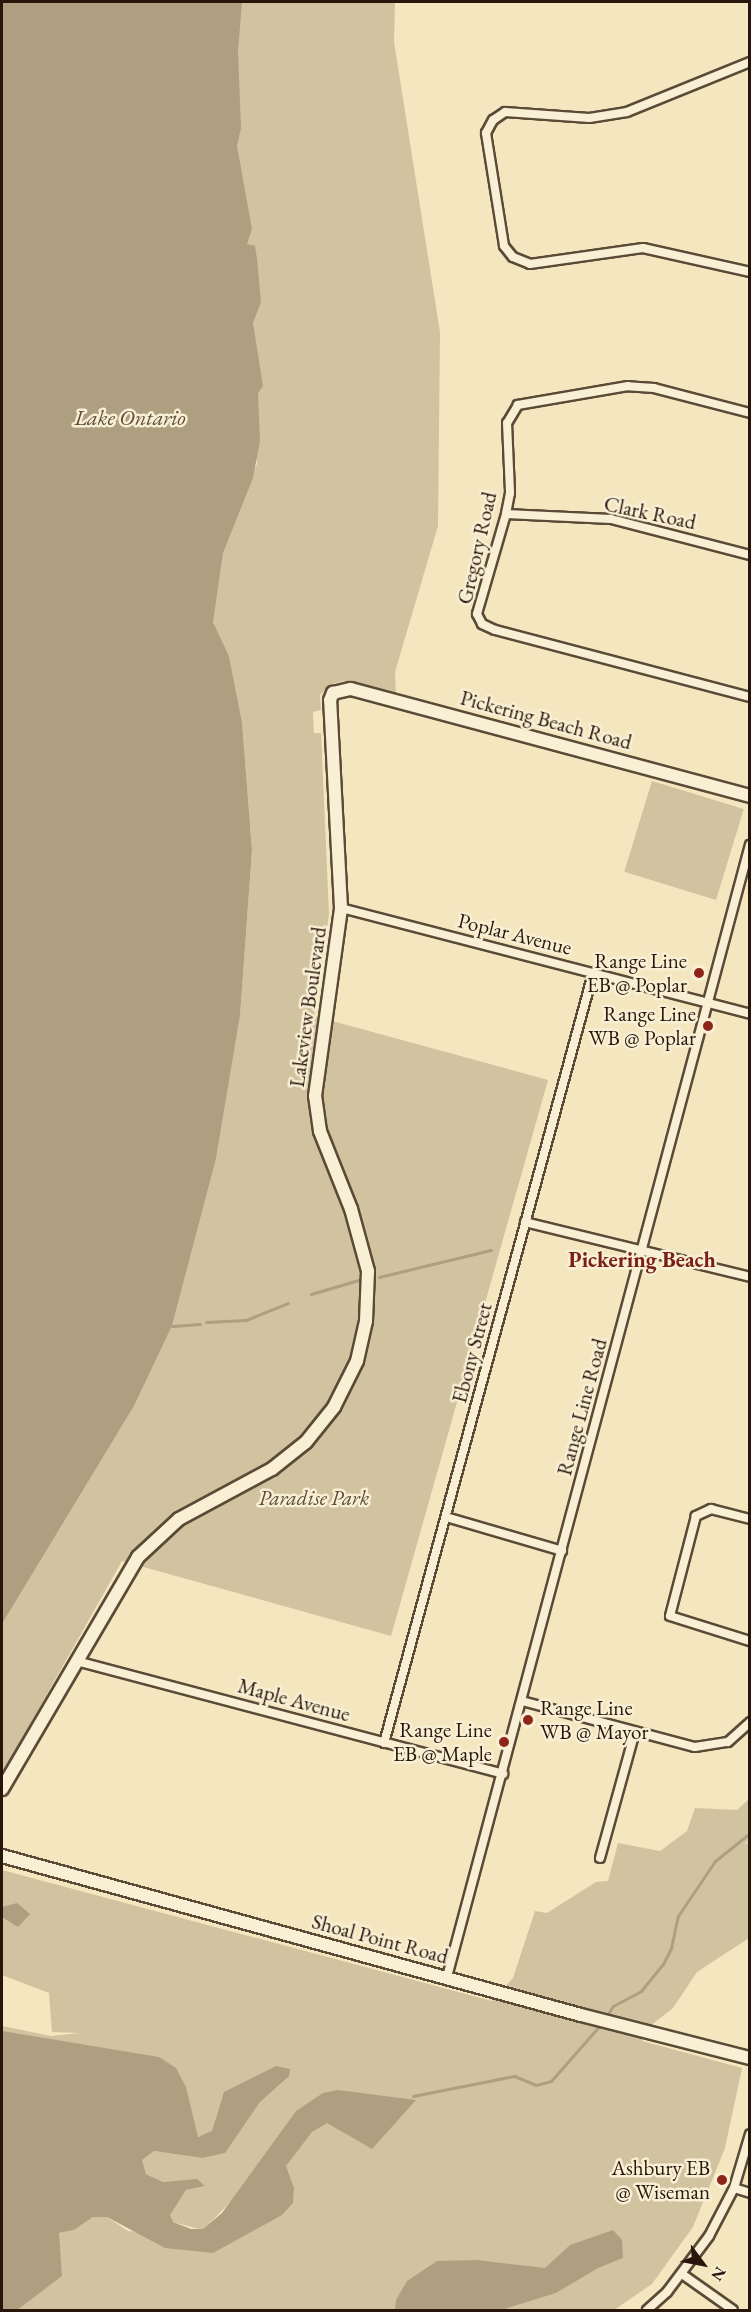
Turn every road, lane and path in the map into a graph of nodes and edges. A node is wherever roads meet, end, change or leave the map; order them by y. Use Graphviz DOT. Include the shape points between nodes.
graph roads {
  1 [pos="750,62"];
  2 [pos="750,272"];
  3 [pos="750,413"];
  4 [pos="506,514"];
  5 [pos="750,555"];
  6 [pos="333,693"];
  7 [pos="750,697"];
  8 [pos="750,796"];
  9 [pos="750,845"];
  10 [pos="341,908"];
  11 [pos="593,973"];
  12 [pos="707,1003"];
  13 [pos="750,1014"];
  14 [pos="525,1222"];
  15 [pos="642,1250"];
  16 [pos="750,1277"];
  17 [pos="446,1517"];
  18 [pos="750,1519"];
  19 [pos="562,1551"];
  20 [pos="750,1641"];
  21 [pos="76,1661"];
  22 [pos="522,1701"];
  23 [pos="750,1722"];
  24 [pos="635,1732"];
  25 [pos="384,1743"];
  26 [pos="502,1774"];
  27 [pos="2,1789"];
  28 [pos="2,1856"];
  29 [pos="600,1858"];
  30 [pos="447,1977"];
  31 [pos="750,2058"];
  32 [pos="750,2134"];
  33 [pos="734,2188"];
  34 [pos="750,2193"];
  35 [pos="682,2274"];
  36 [pos="647,2310"];
  37 [pos="733,2310"];
  1 -- 2 [label="street" via="627,112 589,118 505,112 493,120 486,133 504,246 513,257 530,264 642,248"];
  3 -- 4 [label="street, Gregory Road" via="654,388 628,386 518,405 507,423 510,493"];
  4 -- 5 [label="street, Clark Road" via="611,519"];
  4 -- 7 [label="street, Gregory Road" via="477,614 483,624"];
  6 -- 8 [label="street, Pickering Beach Road" via="345,688 372,694"];
  6 -- 10 [label="street, Lakeview Boulevard" via="330,700"];
  9 -- 12 [label="street, Range Line Road"];
  10 -- 11 [label="street, Poplar Avenue"];
  10 -- 21 [label="street, Lakeview Boulevard" via="315,1096 320,1131 360,1234 368,1271 366,1321 357,1361 334,1407 306,1442 272,1468 192,1510 148,1545 125,1575"];
  11 -- 12 [label="street, Poplar Avenue"];
  11 -- 14 [label="street, Ebony Street"];
  12 -- 13 [label="street, Poplar Avenue"];
  12 -- 15 [label="street, Range Line Road"];
  14 -- 15 [label="street"];
  14 -- 17 [label="street, Ebony Street"];
  15 -- 16 [label="street"];
  15 -- 19 [label="street, Range Line Road"];
  17 -- 19 [label="street"];
  17 -- 25 [label="street, Ebony Street"];
  18 -- 20 [label="street" via="711,1509 696,1516 670,1604 670,1616 681,1622"];
  19 -- 22 [label="street, Range Line Road"];
  21 -- 25 [label="street, Maple Avenue"];
  21 -- 27 [label="street"];
  22 -- 24 [label="street"];
  22 -- 26 [label="street, Range Line Road"];
  23 -- 24 [label="street" via="728,1742 712,1747 695,1747"];
  24 -- 29 [label="street"];
  25 -- 26 [label="street, Maple Avenue"];
  26 -- 30 [label="street, Range Line Road"];
  28 -- 30 [label="street, Shoal Point Road"];
  30 -- 31 [label="street, Shoal Point Road"];
  32 -- 33 [label="street"];
  33 -- 34 [label="street"];
  33 -- 35 [label="street" via="709,2236"];
  35 -- 36 [label="street"];
  35 -- 37 [label="street"];
}
